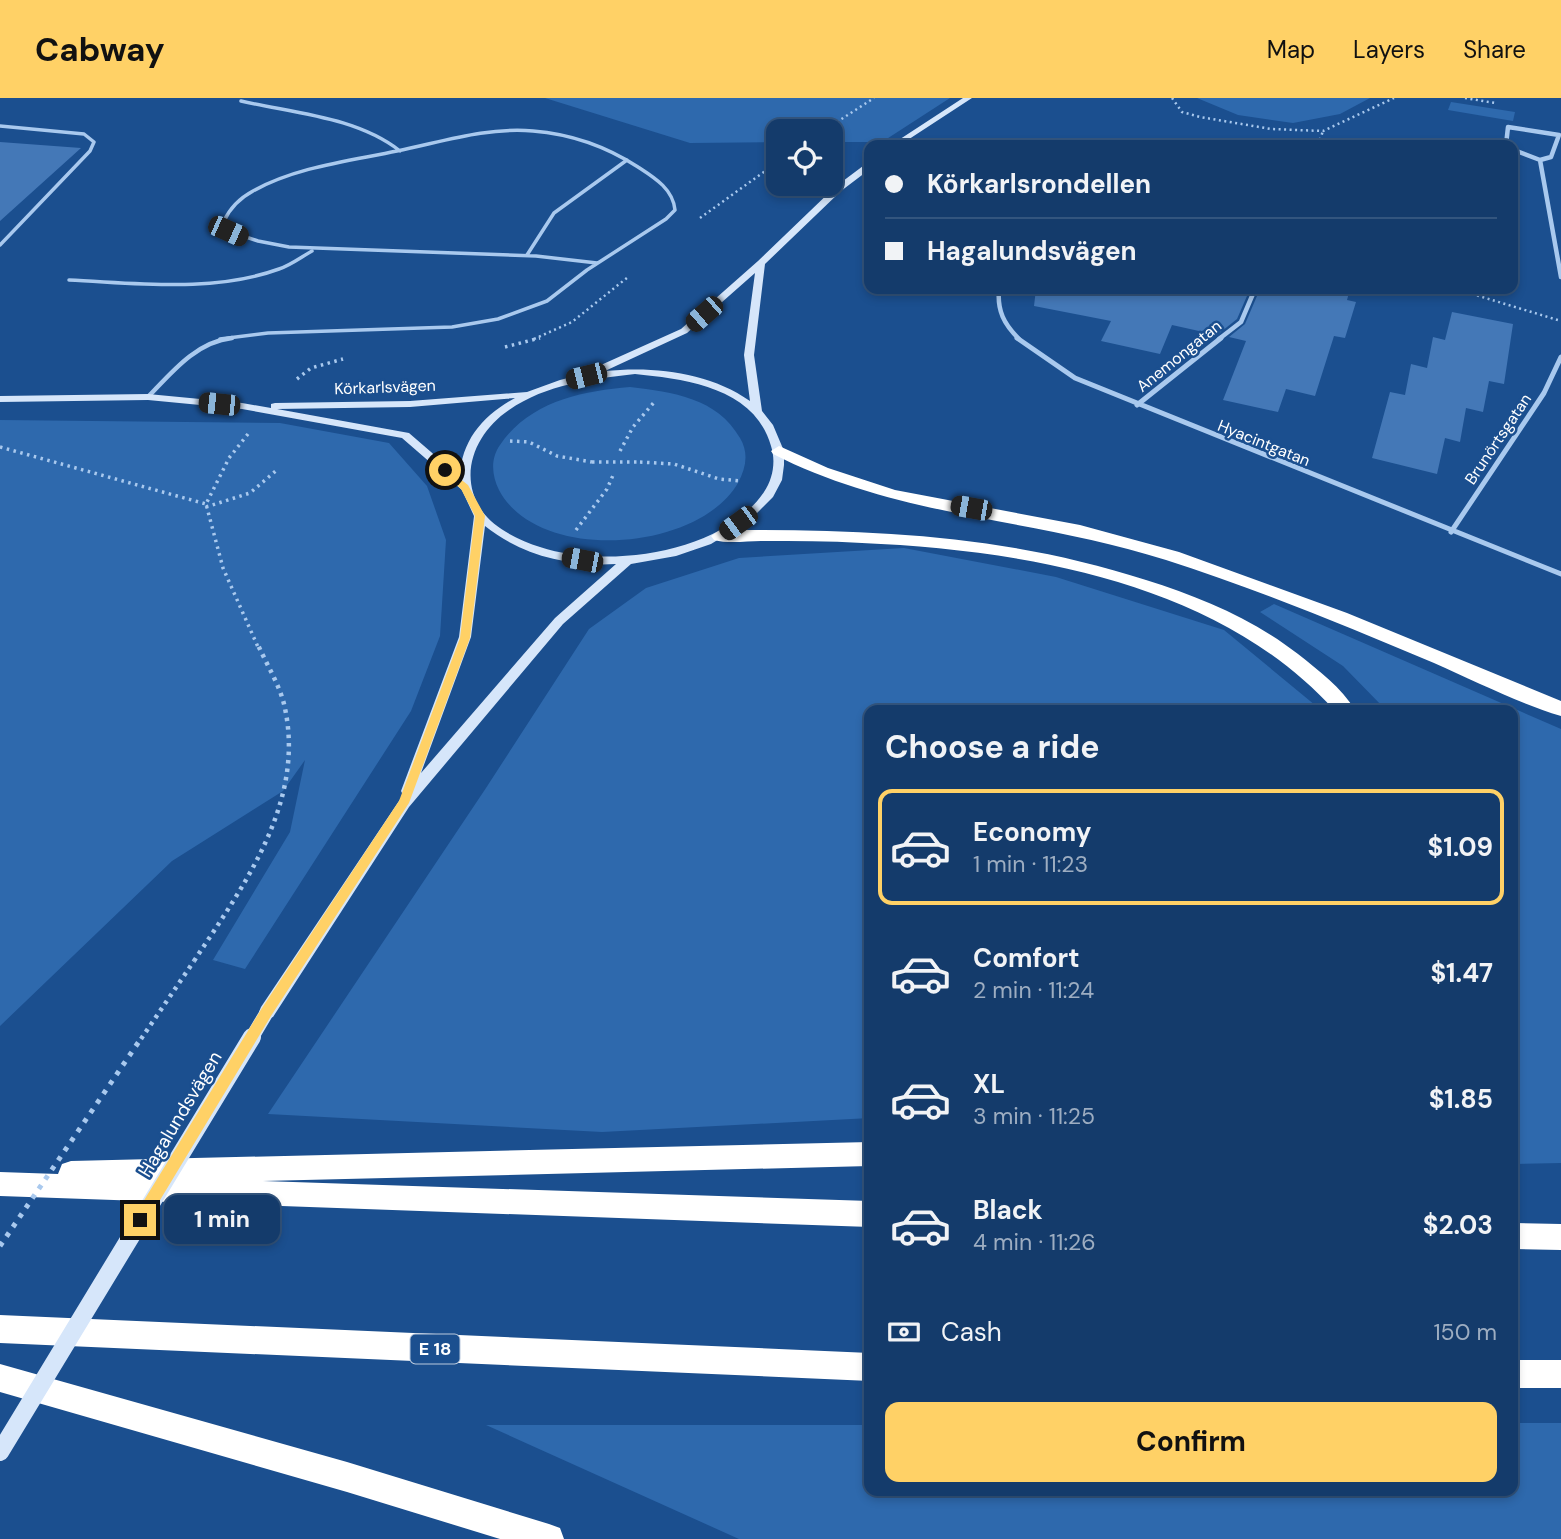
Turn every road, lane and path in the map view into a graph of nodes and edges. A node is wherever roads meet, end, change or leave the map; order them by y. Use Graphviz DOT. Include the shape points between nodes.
graph roads {
  1 [pos="874,98"];
  2 [pos="968,98"];
  3 [pos="1171,98"];
  4 [pos="1394,98"];
  5 [pos="241,101"];
  6 [pos="842,119"];
  7 [pos="0,126"];
  8 [pos="1323,131"];
  9 [pos="903,140"];
  10 [pos="1320,140"];
  11 [pos="1507,140"];
  12 [pos="400,150"];
  13 [pos="1518,152"];
  14 [pos="626,160"];
  15 [pos="1540,160"];
  16 [pos="864,169"];
  17 [pos="0,245"];
  18 [pos="314,250"];
  19 [pos="527,255"];
  20 [pos="597,263"];
  21 [pos="761,264"];
  22 [pos="1561,277"];
  23 [pos="69,280"];
  24 [pos="999,294"];
  25 [pos="1253,294"];
  26 [pos="1472,294"];
  27 [pos="1561,321"];
  28 [pos="1561,357"];
  29 [pos="586,376"];
  30 [pos="663,391"];
  31 [pos="528,394"];
  32 [pos="148,397"];
  33 [pos="0,399"];
  34 [pos="1137,405"];
  35 [pos="242,406"];
  36 [pos="757,412"];
  37 [pos="252,429"];
  38 [pos="499,441"];
  39 [pos="0,447"];
  40 [pos="779,450"];
  41 [pos="620,451"];
  42 [pos="278,469"];
  43 [pos="614,473"];
  44 [pos="749,481"];
  45 [pos="465,487"];
  46 [pos="206,506"];
  47 [pos="480,516"];
  48 [pos="575,530"];
  49 [pos="1451,532"];
  50 [pos="720,536"];
  51 [pos="627,561"];
  52 [pos="1561,574"];
  53 [pos="1341,705"];
  54 [pos="1561,709"];
  55 [pos="404,803"];
  56 [pos="864,1154"];
  57 [pos="0,1175"];
  58 [pos="0,1184"];
  59 [pos="864,1214"];
  60 [pos="1518,1236"];
  61 [pos="1561,1237"];
  62 [pos="0,1246"];
  63 [pos="0,1329"];
  64 [pos="864,1367"];
  65 [pos="1518,1374"];
  66 [pos="1561,1374"];
  67 [pos="0,1378"];
  68 [pos="0,1452"];
  69 [pos="549,1539"];
  1 -- 6 [label="path"];
  2 -- 9 [label="street"];
  3 -- 8 [label="path" via="1182,112 1200,117 1271,129"];
  4 -- 8 [label="path"];
  5 -- 12 [label="lane" via="357,129 388,140"];
  7 -- 17 [label="lane" via="84,135 94,142"];
  8 -- 10 [label="path"];
  11 -- 15 [label="street" via="1508,127 1559,135 1551,157"];
  12 -- 14 [label="lane" via="519,130 573,137"];
  12 -- 18 [label="lane" via="262,187 240,199 224,221 228,231 248,240"];
  13 -- 15 [label="street"];
  14 -- 19 [label="lane" via="554,213"];
  14 -- 20 [label="lane" via="665,186 675,210"];
  15 -- 22 [label="street"];
  16 -- 21 [label="street"];
  18 -- 19 [label="lane"];
  18 -- 23 [label="lane" via="277,270 216,281"];
  19 -- 20 [label="lane"];
  20 -- 32 [label="lane" via="547,301 479,323 221,339 185,358"];
  21 -- 29 [label="street" via="684,331"];
  21 -- 36 [label="street" via="749,355"];
  24 -- 34 [label="street, Hyacintgatan" via="998,306 1007,325 1028,347 1075,378"];
  25 -- 34 [label="street, Anemongatan" via="1241,322"];
  26 -- 27 [label="path"];
  28 -- 49 [label="street, Brunörtsgatan" via="1544,393"];
  29 -- 31 [label="street"];
  29 -- 36 [label="street" via="635,371 683,376 725,390"];
  30 -- 41 [label="path"];
  31 -- 35 [label="street, Körkarlsvägen" via="410,404"];
  31 -- 45 [label="street" via="498,412 476,435 464,461"];
  32 -- 33 [label="street, Körkarlsvägen"];
  32 -- 35 [label="street, Körkarlsvägen"];
  34 -- 49 [label="street, Hyacintgatan"];
  35 -- 45 [label="street, Körkarlsvägen" via="405,435"];
  36 -- 40 [label="street" via="772,430"];
  37 -- 46 [label="path" via="229,458"];
  38 -- 44 [label="path, bridge" via="529,442 557,456 592,462 674,464 719,479"];
  39 -- 46 [label="path"];
  40 -- 50 [label="street" via="776,481 756,510"];
  40 -- 54 [label="highway" via="822,472 877,490 1112,537 1184,558"];
  42 -- 46 [label="path" via="250,493"];
  43 -- 48 [label="path"];
  45 -- 47 [label="street"];
  46 -- 62 [label="path, bridge" via="223,568 284,704 289,750 279,815 248,878"];
  47 -- 51 [label="street" via="505,536 540,552 582,560"];
  47 -- 55 [label="street, Hagalundsvägen" via="465,638"];
  49 -- 52 [label="street, Hyacintgatan"];
  50 -- 51 [label="street" via="677,553"];
  50 -- 53 [label="highway" via="835,535 991,548 1133,583 1247,629 1282,652"];
  51 -- 55 [label="street, Hagalundsvägen" via="559,621"];
  55 -- 68 [label="street, Hagalundsvägen, bridge" via="267,1012"];
  56 -- 57 [label="highway"];
  58 -- 59 [label="highway"];
  60 -- 61 [label="highway"];
  63 -- 64 [label="highway, E 18"];
  65 -- 66 [label="highway"];
  67 -- 69 [label="highway"];
}
